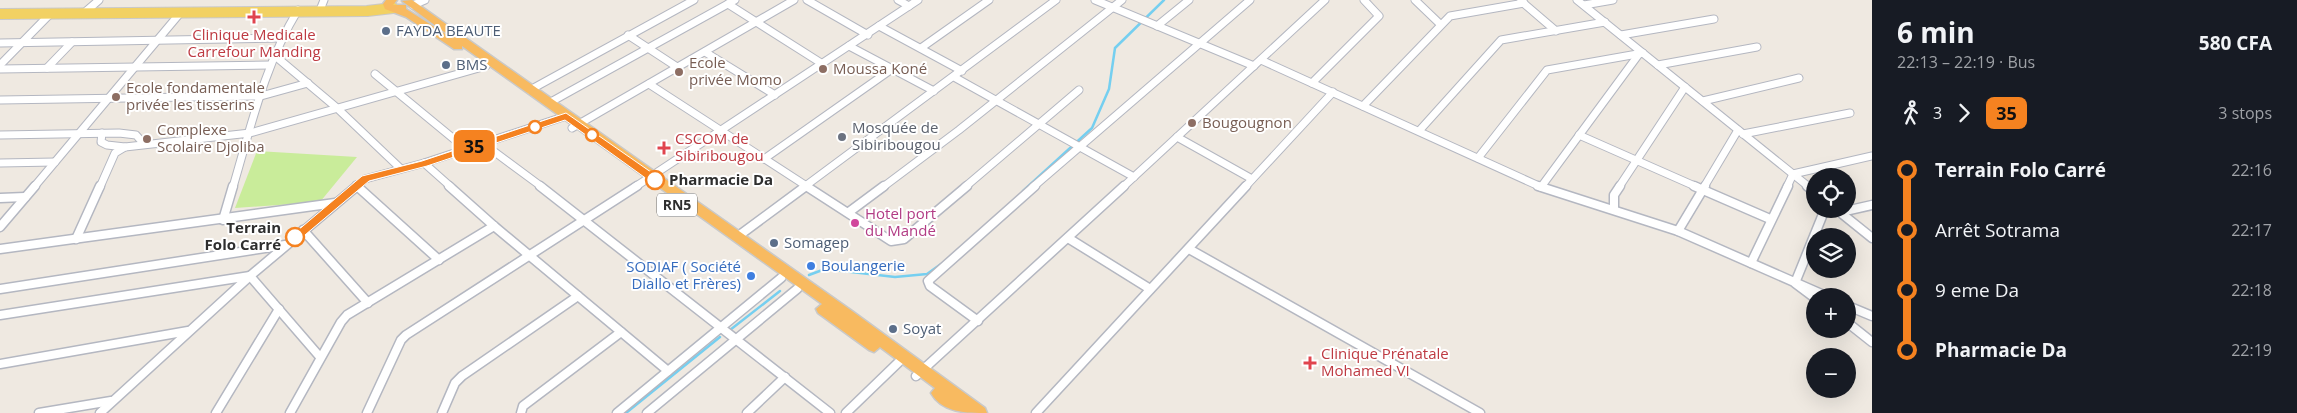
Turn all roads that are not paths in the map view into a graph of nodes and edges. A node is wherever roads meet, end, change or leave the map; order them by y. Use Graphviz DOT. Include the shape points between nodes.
graph roads {
  1 [pos="99,0"];
  2 [pos="324,0"];
  3 [pos="425,0"];
  4 [pos="694,0"];
  5 [pos="735,0"];
  6 [pos="794,0"];
  7 [pos="806,0"];
  8 [pos="898,0"];
  9 [pos="918,0"];
  10 [pos="989,0"];
  11 [pos="1056,0"];
  12 [pos="1095,0"];
  13 [pos="1122,0"];
  14 [pos="1189,0"];
  15 [pos="1250,0"];
  16 [pos="1325,0"];
  17 [pos="1364,0"];
  18 [pos="1415,0"];
  19 [pos="1577,0"];
  20 [pos="1613,0"];
  21 [pos="409,2"];
  22 [pos="1521,2"];
  23 [pos="392,3"];
  24 [pos="728,4"];
  25 [pos="1584,5"];
  26 [pos="909,6"];
  27 [pos="1112,8"];
  28 [pos="298,10"];
  29 [pos="320,10"];
  30 [pos="181,12"];
  31 [pos="51,13"];
  32 [pos="84,13"];
  33 [pos="0,14"];
  34 [pos="1714,19"];
  35 [pos="756,22"];
  36 [pos="1605,22"];
  37 [pos="1440,24"];
  38 [pos="879,26"];
  39 [pos="1157,26"];
  40 [pos="1556,31"];
  41 [pos="628,35"];
  42 [pos="868,35"];
  43 [pos="1621,35"];
  44 [pos="281,38"];
  45 [pos="157,40"];
  46 [pos="22,42"];
  47 [pos="72,42"];
  48 [pos="0,43"];
  49 [pos="1198,44"];
  50 [pos="849,46"];
  51 [pos="648,48"];
  52 [pos="921,48"];
  53 [pos="1757,48"];
  54 [pos="705,52"];
  55 [pos="1641,53"];
  56 [pos="274,55"];
  57 [pos="1261,60"];
  58 [pos="821,63"];
  59 [pos="270,65"];
  60 [pos="1658,65"];
  61 [pos="486,66"];
  62 [pos="1254,66"];
  63 [pos="0,67"];
  64 [pos="135,67"];
  65 [pos="677,67"];
  66 [pos="47,68"];
  67 [pos="892,69"];
  68 [pos="962,71"];
  69 [pos="375,74"];
  70 [pos="954,77"];
  71 [pos="1798,78"];
  72 [pos="308,83"];
  73 [pos="1312,83"];
  74 [pos="649,84"];
  75 [pos="1685,87"];
  76 [pos="530,90"];
  77 [pos="1079,90"];
  78 [pos="398,91"];
  79 [pos="934,91"];
  80 [pos="1333,92"];
  81 [pos="261,96"];
  82 [pos="775,96"];
  83 [pos="108,99"];
  84 [pos="0,100"];
  85 [pos="8,100"];
  86 [pos="996,101"];
  87 [pos="1702,101"];
  88 [pos="549,103"];
  89 [pos="1363,106"];
  90 [pos="337,108"];
  91 [pos="0,109"];
  92 [pos="1850,113"];
  93 [pos="562,118"];
  94 [pos="1037,124"];
  95 [pos="575,127"];
  96 [pos="722,131"];
  97 [pos="1419,131"];
  98 [pos="1740,132"];
  99 [pos="102,133"];
  100 [pos="250,133"];
  101 [pos="79,134"];
  102 [pos="0,135"];
  103 [pos="1579,135"];
  104 [pos="1177,138"];
  105 [pos="144,144"];
  106 [pos="484,144"];
  107 [pos="125,146"];
  108 [pos="1078,147"];
  109 [pos="466,149"];
  110 [pos="1872,156"];
  111 [pos="1478,158"];
  112 [pos="764,159"];
  113 [pos="1638,160"];
  114 [pos="55,162"];
  115 [pos="0,163"];
  116 [pos="424,163"];
  117 [pos="400,168"];
  118 [pos="1793,174"];
  119 [pos="1134,177"];
  120 [pos="648,179"];
  121 [pos="1252,179"];
  122 [pos="356,185"];
  123 [pos="1806,185"];
  124 [pos="806,186"];
  125 [pos="1541,187"];
  126 [pos="1702,189"];
  127 [pos="25,197"];
  128 [pos="0,198"];
  129 [pos="334,203"];
  130 [pos="1872,205"];
  131 [pos="1856,208"];
  132 [pos="1614,209"];
  133 [pos="849,212"];
  134 [pos="585,218"];
  135 [pos="1821,218"];
  136 [pos="1848,218"];
  137 [pos="1770,219"];
  138 [pos="223,220"];
  139 [pos="494,226"];
  140 [pos="0,227"];
  141 [pos="303,230"];
  142 [pos="1678,231"];
  143 [pos="737,237"];
  144 [pos="1068,238"];
  145 [pos="1872,238"];
  146 [pos="76,239"];
  147 [pos="287,245"];
  148 [pos="0,249"];
  149 [pos="1189,249"];
  150 [pos="528,255"];
  151 [pos="439,260"];
  152 [pos="1751,263"];
  153 [pos="250,276"];
  154 [pos="781,278"];
  155 [pos="1795,283"];
  156 [pos="1807,288"];
  157 [pos="0,289"];
  158 [pos="797,289"];
  159 [pos="1150,290"];
  160 [pos="1806,291"];
  161 [pos="578,296"];
  162 [pos="368,303"];
  163 [pos="1856,308"];
  164 [pos="279,309"];
  165 [pos="1871,313"];
  166 [pos="0,315"];
  167 [pos="978,321"];
  168 [pos="721,326"];
  169 [pos="1856,329"];
  170 [pos="188,331"];
  171 [pos="621,332"];
  172 [pos="736,339"];
  173 [pos="1872,342"];
  174 [pos="320,358"];
  175 [pos="901,360"];
  176 [pos="0,364"];
  177 [pos="668,370"];
  178 [pos="919,373"];
  179 [pos="785,378"];
  180 [pos="113,401"];
  181 [pos="39,413"];
  182 [pos="100,413"];
  183 [pos="216,413"];
  184 [pos="290,413"];
  185 [pos="367,413"];
  186 [pos="442,413"];
  187 [pos="521,413"];
  188 [pos="617,413"];
  189 [pos="647,413"];
  190 [pos="747,413"];
  191 [pos="830,413"];
  192 [pos="846,413"];
  193 [pos="965,413"];
  194 [pos="980,413"];
  195 [pos="1036,413"];
  196 [pos="1480,413"];
  1 -- 32 [label="street"];
  2 -- 29 [label="street"];
  3 -- 21 [label="street"];
  4 -- 41 [label="street"];
  5 -- 24 [label="street"];
  6 -- 35 [label="street"];
  7 -- 42 [label="street"];
  8 -- 26 [label="street"];
  9 -- 26 [label="street"];
  10 -- 52 [label="street"];
  11 -- 68 [label="street"];
  12 -- 27 [label="street"];
  13 -- 27 [label="street"];
  14 -- 39 [label="street"];
  15 -- 49 [label="street"];
  16 -- 57 [label="street"];
  17 -- 73 [label="street" via="1379,16"];
  18 -- 37 [label="street"];
  19 -- 25 [label="street"];
  20 -- 25 [label="street"];
  21 -- 23 [label="highway" via="405,5"];
  21 -- 76 [label="highway, RN5"];
  22 -- 37 [label="street" via="1450,16"];
  22 -- 40 [label="street"];
  23 -- 29 [label="main road" via="349,10"];
  23 -- 61 [label="highway, RN5"];
  24 -- 35 [label="street"];
  24 -- 51 [label="street"];
  25 -- 36 [label="street"];
  26 -- 38 [label="street"];
  27 -- 39 [label="street"];
  27 -- 86 [label="street"];
  28 -- 29 [label="main road"];
  28 -- 30 [label="main road"];
  28 -- 44 [label="street"];
  30 -- 32 [label="main road"];
  30 -- 45 [label="street"];
  31 -- 32 [label="main road"];
  31 -- 33 [label="main road"];
  31 -- 46 [label="street"];
  34 -- 43 [label="street"];
  35 -- 54 [label="street"];
  35 -- 58 [label="street"];
  36 -- 40 [label="street"];
  36 -- 43 [label="street"];
  37 -- 89 [label="street"];
  38 -- 42 [label="street"];
  38 -- 52 [label="street"];
  39 -- 49 [label="street"];
  40 -- 97 [label="street" via="1501,40"];
  41 -- 51 [label="street"];
  41 -- 76 [label="street"];
  42 -- 50 [label="street"];
  43 -- 55 [label="street"];
  44 -- 45 [label="street"];
  44 -- 56 [label="street"];
  45 -- 47 [label="street"];
  45 -- 64 [label="street"];
  46 -- 47 [label="street"];
  46 -- 48 [label="street"];
  46 -- 63 [label="street"];
  47 -- 66 [label="street"];
  49 -- 62 [label="street"];
  49 -- 108 [label="street"];
  50 -- 58 [label="street"];
  50 -- 67 [label="street"];
  51 -- 65 [label="street"];
  51 -- 88 [label="street"];
  52 -- 68 [label="street"];
  53 -- 60 [label="street"];
  54 -- 65 [label="street"];
  54 -- 82 [label="street"];
  55 -- 60 [label="street"];
  55 -- 103 [label="street"];
  55 -- 111 [label="street" via="1547,70"];
  56 -- 59 [label="street"];
  56 -- 72 [label="street"];
  57 -- 62 [label="street"];
  57 -- 73 [label="street"];
  58 -- 82 [label="street"];
  59 -- 64 [label="street"];
  59 -- 81 [label="street"];
  60 -- 75 [label="street"];
  61 -- 78 [label="street"];
  61 -- 93 [label="highway, RN5"];
  62 -- 104 [label="street"];
  63 -- 66 [label="street"];
  64 -- 66 [label="street"];
  64 -- 83 [label="street"];
  65 -- 74 [label="street"];
  67 -- 79 [label="street"];
  67 -- 112 [label="street"];
  68 -- 70 [label="street"];
  69 -- 78 [label="street"];
  70 -- 79 [label="street"];
  70 -- 86 [label="street"];
  71 -- 87 [label="street"];
  72 -- 81 [label="street"];
  72 -- 90 [label="street"];
  73 -- 80 [label="street"];
  74 -- 95 [label="street"];
  74 -- 96 [label="street"];
  75 -- 87 [label="street"];
  75 -- 113 [label="street"];
  76 -- 88 [label="highway, RN5"];
  77 -- 94 [label="street"];
  78 -- 90 [label="street"];
  78 -- 109 [label="street"];
  79 -- 124 [label="street"];
  80 -- 89 [label="street"];
  80 -- 121 [label="street"];
  81 -- 83 [label="street"];
  81 -- 100 [label="street"];
  82 -- 96 [label="street"];
  83 -- 85 [label="street"];
  83 -- 101 [label="street"];
  84 -- 85 [label="street"];
  85 -- 91 [label="street"];
  86 -- 94 [label="street"];
  86 -- 133 [label="street"];
  87 -- 98 [label="street"];
  88 -- 93 [label="highway, RN5"];
  89 -- 97 [label="street"];
  90 -- 100 [label="street"];
  90 -- 117 [label="street"];
  92 -- 98 [label="street"];
  93 -- 95 [label="highway, RN5"];
  93 -- 106 [label="street"];
  94 -- 108 [label="street"];
  94 -- 133 [label="street" via="904,239 891,241"];
  95 -- 120 [label="highway, RN5"];
  96 -- 112 [label="street"];
  96 -- 120 [label="street"];
  97 -- 111 [label="street"];
  98 -- 118 [label="street"];
  98 -- 126 [label="street"];
  99 -- 101 [label="street"];
  99 -- 105 [label="street" via="136,135"];
  99 -- 107 [label="street" via="101,142"];
  100 -- 105 [label="street"];
  100 -- 138 [label="street"];
  101 -- 102 [label="street"];
  101 -- 114 [label="street"];
  103 -- 113 [label="street"];
  103 -- 125 [label="street"];
  104 -- 119 [label="street"];
  104 -- 121 [label="street"];
  105 -- 107 [label="street"];
  106 -- 109 [label="street"];
  106 -- 134 [label="street"];
  107 -- 146 [label="street" via="115,153"];
  108 -- 119 [label="street"];
  108 -- 167 [label="street" via="928,282"];
  109 -- 116 [label="street"];
  110 -- 118 [label="street"];
  111 -- 125 [label="street"];
  112 -- 124 [label="street"];
  113 -- 126 [label="street"];
  113 -- 132 [label="street" via="1614,195"];
  114 -- 115 [label="street"];
  114 -- 127 [label="street"];
  116 -- 117 [label="street"];
  116 -- 139 [label="street"];
  117 -- 122 [label="street"];
  118 -- 123 [label="street"];
  118 -- 137 [label="street"];
  119 -- 144 [label="street"];
  120 -- 134 [label="street"];
  120 -- 143 [label="highway, RN5"];
  120 -- 154 [label="highway, RN5"];
  121 -- 149 [label="street"];
  122 -- 129 [label="street"];
  122 -- 151 [label="street"];
  124 -- 133 [label="street"];
  124 -- 143 [label="street"];
  125 -- 132 [label="street"];
  126 -- 137 [label="street"];
  126 -- 142 [label="street"];
  127 -- 128 [label="street"];
  127 -- 140 [label="street"];
  129 -- 138 [label="street"];
  129 -- 141 [label="street"];
  130 -- 131 [label="street"];
  132 -- 142 [label="street"];
  134 -- 150 [label="street"];
  134 -- 168 [label="street"];
  135 -- 155 [label="street"];
  136 -- 145 [label="street"];
  137 -- 152 [label="street"];
  138 -- 146 [label="street"];
  139 -- 150 [label="street"];
  139 -- 151 [label="street"];
  141 -- 147 [label="street"];
  141 -- 162 [label="street"];
  142 -- 152 [label="street"];
  143 -- 175 [label="highway, RN5"];
  144 -- 159 [label="street"];
  144 -- 167 [label="street"];
  146 -- 148 [label="street"];
  147 -- 153 [label="street"];
  147 -- 157 [label="street"];
  149 -- 159 [label="street"];
  149 -- 196 [label="street"];
  150 -- 161 [label="street"];
  150 -- 185 [label="street" via="406,335"];
  151 -- 162 [label="street"];
  152 -- 155 [label="street"];
  153 -- 164 [label="street"];
  153 -- 166 [label="street"];
  153 -- 170 [label="street"];
  154 -- 158 [label="highway, RN5"];
  154 -- 168 [label="street"];
  155 -- 156 [label="street"];
  155 -- 160 [label="street"];
  158 -- 172 [label="street"];
  158 -- 175 [label="highway, RN5"];
  159 -- 195 [label="street"];
  161 -- 171 [label="street"];
  161 -- 186 [label="street" via="462,376 451,391"];
  162 -- 174 [label="street" via="347,315"];
  163 -- 165 [label="street"];
  164 -- 174 [label="street"];
  164 -- 183 [label="street"];
  167 -- 178 [label="street"];
  168 -- 172 [label="street"];
  168 -- 177 [label="street"];
  169 -- 173 [label="street"];
  170 -- 176 [label="street"];
  170 -- 180 [label="street"];
  171 -- 177 [label="street"];
  171 -- 187 [label="street" via="523,406"];
  172 -- 179 [label="street"];
  172 -- 189 [label="street"];
  174 -- 184 [label="street"];
  175 -- 178 [label="highway, RN5"];
  175 -- 192 [label="street"];
  177 -- 188 [label="street"];
  178 -- 193 [label="highway, RN5"];
  178 -- 194 [label="highway, RN5"];
  179 -- 190 [label="street"];
  179 -- 191 [label="street"];
  180 -- 181 [label="street"];
  180 -- 182 [label="street"];
}
